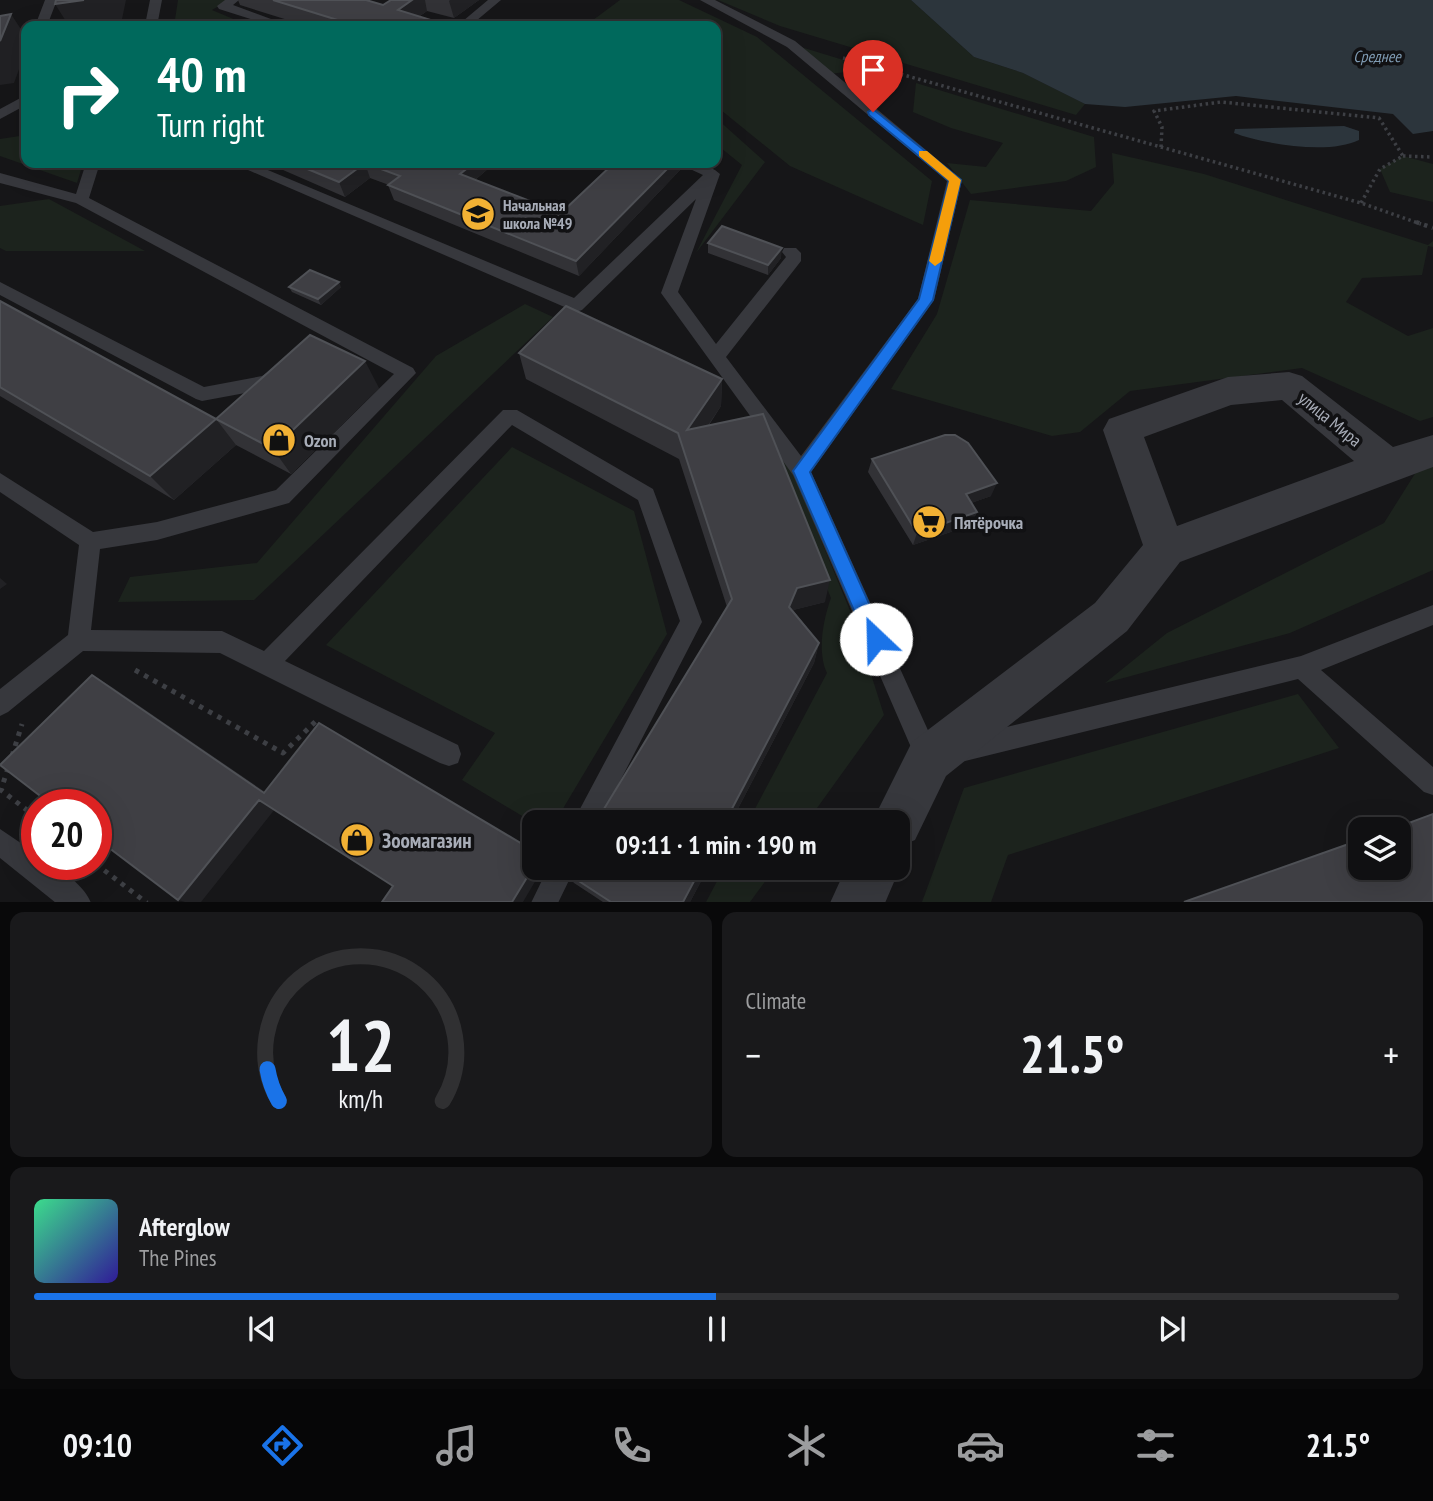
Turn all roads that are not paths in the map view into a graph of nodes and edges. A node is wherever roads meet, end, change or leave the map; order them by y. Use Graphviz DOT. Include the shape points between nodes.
graph roads {
  1 [pos="51,0"];
  2 [pos="156,0"];
  3 [pos="233,0"];
  4 [pos="495,0"];
  5 [pos="706,0"];
  6 [pos="43,21"];
  7 [pos="152,21"];
  8 [pos="269,21"];
  9 [pos="469,21"];
  10 [pos="21,33"];
  11 [pos="0,36"];
  12 [pos="21,102"];
  13 [pos="0,115"];
  14 [pos="91,168"];
  15 [pos="251,168"];
  16 [pos="697,168"];
  17 [pos="713,174"];
  18 [pos="0,178"];
  19 [pos="81,200"];
  20 [pos="790,252"];
  21 [pos="0,288"];
  22 [pos="716,357"];
  23 [pos="286,365"];
  24 [pos="1433,451"];
  25 [pos="1387,465"];
  26 [pos="802,471"];
  27 [pos="0,481"];
  28 [pos="90,541"];
  29 [pos="1165,549"];
  30 [pos="1433,615"];
  31 [pos="79,640"];
  32 [pos="269,662"];
  33 [pos="1301,667"];
  34 [pos="0,704"];
  35 [pos="449,754"];
  36 [pos="929,759"];
  37 [pos="1433,783"];
  38 [pos="592,810"];
  39 [pos="903,810"];
  40 [pos="0,842"];
  41 [pos="556,880"];
  42 [pos="868,880"];
  43 [pos="78,902"];
  44 [pos="544,902"];
  45 [pos="857,902"];
  1 -- 6 [label="lane"];
  2 -- 7 [label="lane"];
  3 -- 8 [label="lane" via="223,6"];
  4 -- 9 [label="lane"];
  5 -- 26 [label="lane" via="791,44 955,180 926,300"];
  10 -- 11 [label="lane"];
  12 -- 13 [label="lane"];
  14 -- 19 [label="lane"];
  15 -- 17 [label="lane" via="576,306"];
  16 -- 17 [label="lane"];
  17 -- 22 [label="lane" via="669,293"];
  18 -- 19 [label="lane"];
  19 -- 28 [label="lane" via="320,334 407,373 282,498 157,531"];
  20 -- 22 [label="lane" via="795,257"];
  21 -- 23 [label="lane" via="202,394 267,382"];
  22 -- 26 [label="lane"];
  24 -- 25 [label="street"];
  25 -- 29 [label="street, улица Мира"];
  25 -- 29 [label="street, улица Мира" via="1289,386 1228,391 1122,430"];
  26 -- 36 [label="lane"];
  27 -- 28 [label="lane"];
  28 -- 31 [label="lane"];
  29 -- 36 [label="street" via="1111,617"];
  30 -- 33 [label="lane"];
  31 -- 32 [label="lane" via="222,642"];
  31 -- 34 [label="lane"];
  32 -- 35 [label="lane"];
  32 -- 38 [label="lane" via="510,415 646,495 691,622"];
  33 -- 36 [label="lane"];
  33 -- 37 [label="lane"];
  36 -- 39 [label="street"];
  40 -- 43 [label="lane"];
  41 -- 44 [label="lane"];
  42 -- 45 [label="street"];
}
